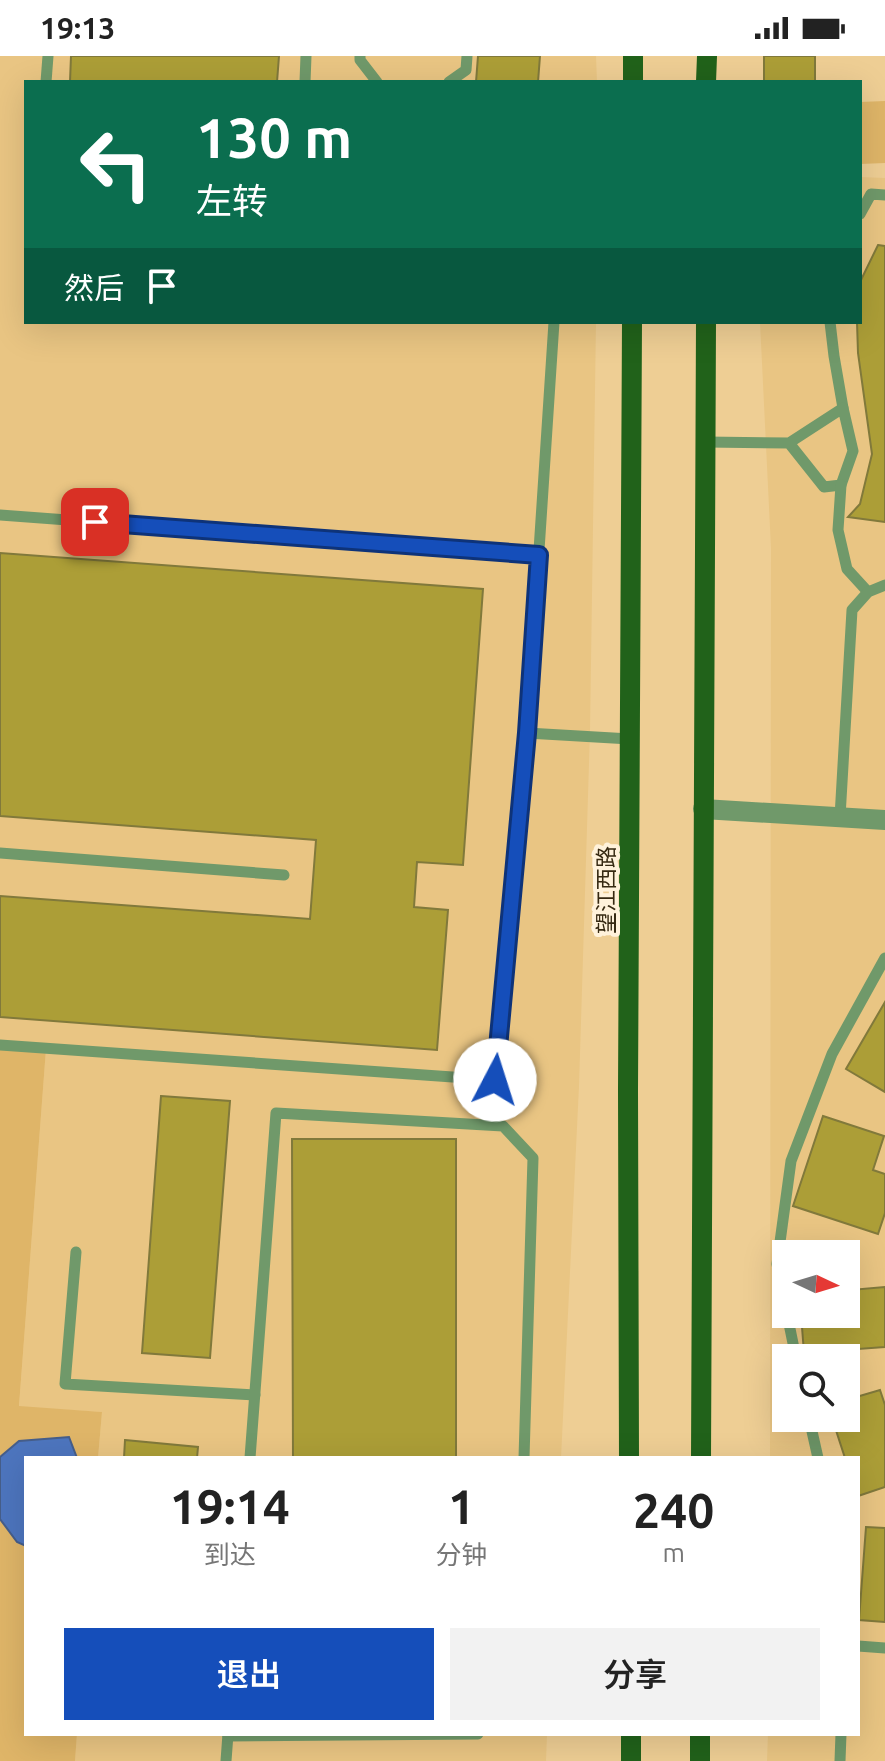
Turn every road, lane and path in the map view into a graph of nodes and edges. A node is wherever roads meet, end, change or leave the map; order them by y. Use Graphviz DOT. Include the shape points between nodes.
graph roads {
  1 [pos="48,56"];
  2 [pos="306,56"];
  3 [pos="360,56"];
  4 [pos="467,56"];
  5 [pos="633,56"];
  6 [pos="707,56"];
  7 [pos="46,80"];
  8 [pos="305,80"];
  9 [pos="375,80"];
  10 [pos="452,80"];
  11 [pos="633,80"];
  12 [pos="706,80"];
  13 [pos="885,195"];
  14 [pos="862,210"];
  15 [pos="554,324"];
  16 [pos="632,324"];
  17 [pos="706,324"];
  18 [pos="830,324"];
  19 [pos="843,408"];
  20 [pos="705,442"];
  21 [pos="789,443"];
  22 [pos="841,485"];
  23 [pos="0,515"];
  24 [pos="539,555"];
  25 [pos="885,585"];
  26 [pos="868,592"];
  27 [pos="527,733"];
  28 [pos="630,739"];
  29 [pos="703,809"];
  30 [pos="840,817"];
  31 [pos="885,820"];
  32 [pos="0,853"];
  33 [pos="284,875"];
  34 [pos="885,958"];
  35 [pos="0,1045"];
  36 [pos="780,1240"];
  37 [pos="76,1252"];
  38 [pos="255,1395"];
  39 [pos="812,1432"];
  40 [pos="250,1456"];
  41 [pos="524,1456"];
  42 [pos="629,1456"];
  43 [pos="701,1456"];
  44 [pos="818,1456"];
  45 [pos="860,1646"];
  46 [pos="885,1648"];
  47 [pos="228,1736"];
  48 [pos="631,1736"];
  49 [pos="700,1736"];
  50 [pos="841,1736"];
  51 [pos="226,1761"];
  52 [pos="631,1761"];
  53 [pos="700,1761"];
  54 [pos="840,1761"];
  1 -- 7 [label="lane"];
  2 -- 8 [label="lane"];
  3 -- 9 [label="lane"];
  4 -- 10 [label="lane" via="466,70"];
  5 -- 11 [label="main road"];
  6 -- 12 [label="main road"];
  13 -- 14 [label="lane" via="871,194"];
  15 -- 24 [label="lane"];
  16 -- 28 [label="main road, 望江西路"];
  17 -- 20 [label="main road"];
  18 -- 19 [label="lane"];
  19 -- 21 [label="lane"];
  19 -- 22 [label="lane" via="853,451"];
  20 -- 21 [label="lane"];
  20 -- 29 [label="main road"];
  21 -- 22 [label="lane" via="824,487"];
  22 -- 26 [label="lane" via="838,530 847,569"];
  23 -- 24 [label="lane"];
  24 -- 27 [label="lane"];
  25 -- 26 [label="lane"];
  26 -- 30 [label="lane" via="852,610"];
  27 -- 28 [label="lane"];
  27 -- 35 [label="lane" via="495,1080"];
  28 -- 42 [label="main road, 望江西路"];
  29 -- 30 [label="street"];
  29 -- 43 [label="main road"];
  30 -- 31 [label="street"];
  32 -- 33 [label="lane"];
  34 -- 36 [label="lane" via="832,1054 791,1161"];
  37 -- 38 [label="lane" via="65,1384"];
  38 -- 40 [label="lane"];
  38 -- 41 [label="lane" via="276,1113 503,1126 533,1158"];
  39 -- 44 [label="lane"];
  45 -- 46 [label="lane"];
  47 -- 51 [label="lane"];
  48 -- 52 [label="main road"];
  49 -- 53 [label="main road"];
  50 -- 54 [label="lane"];
}
